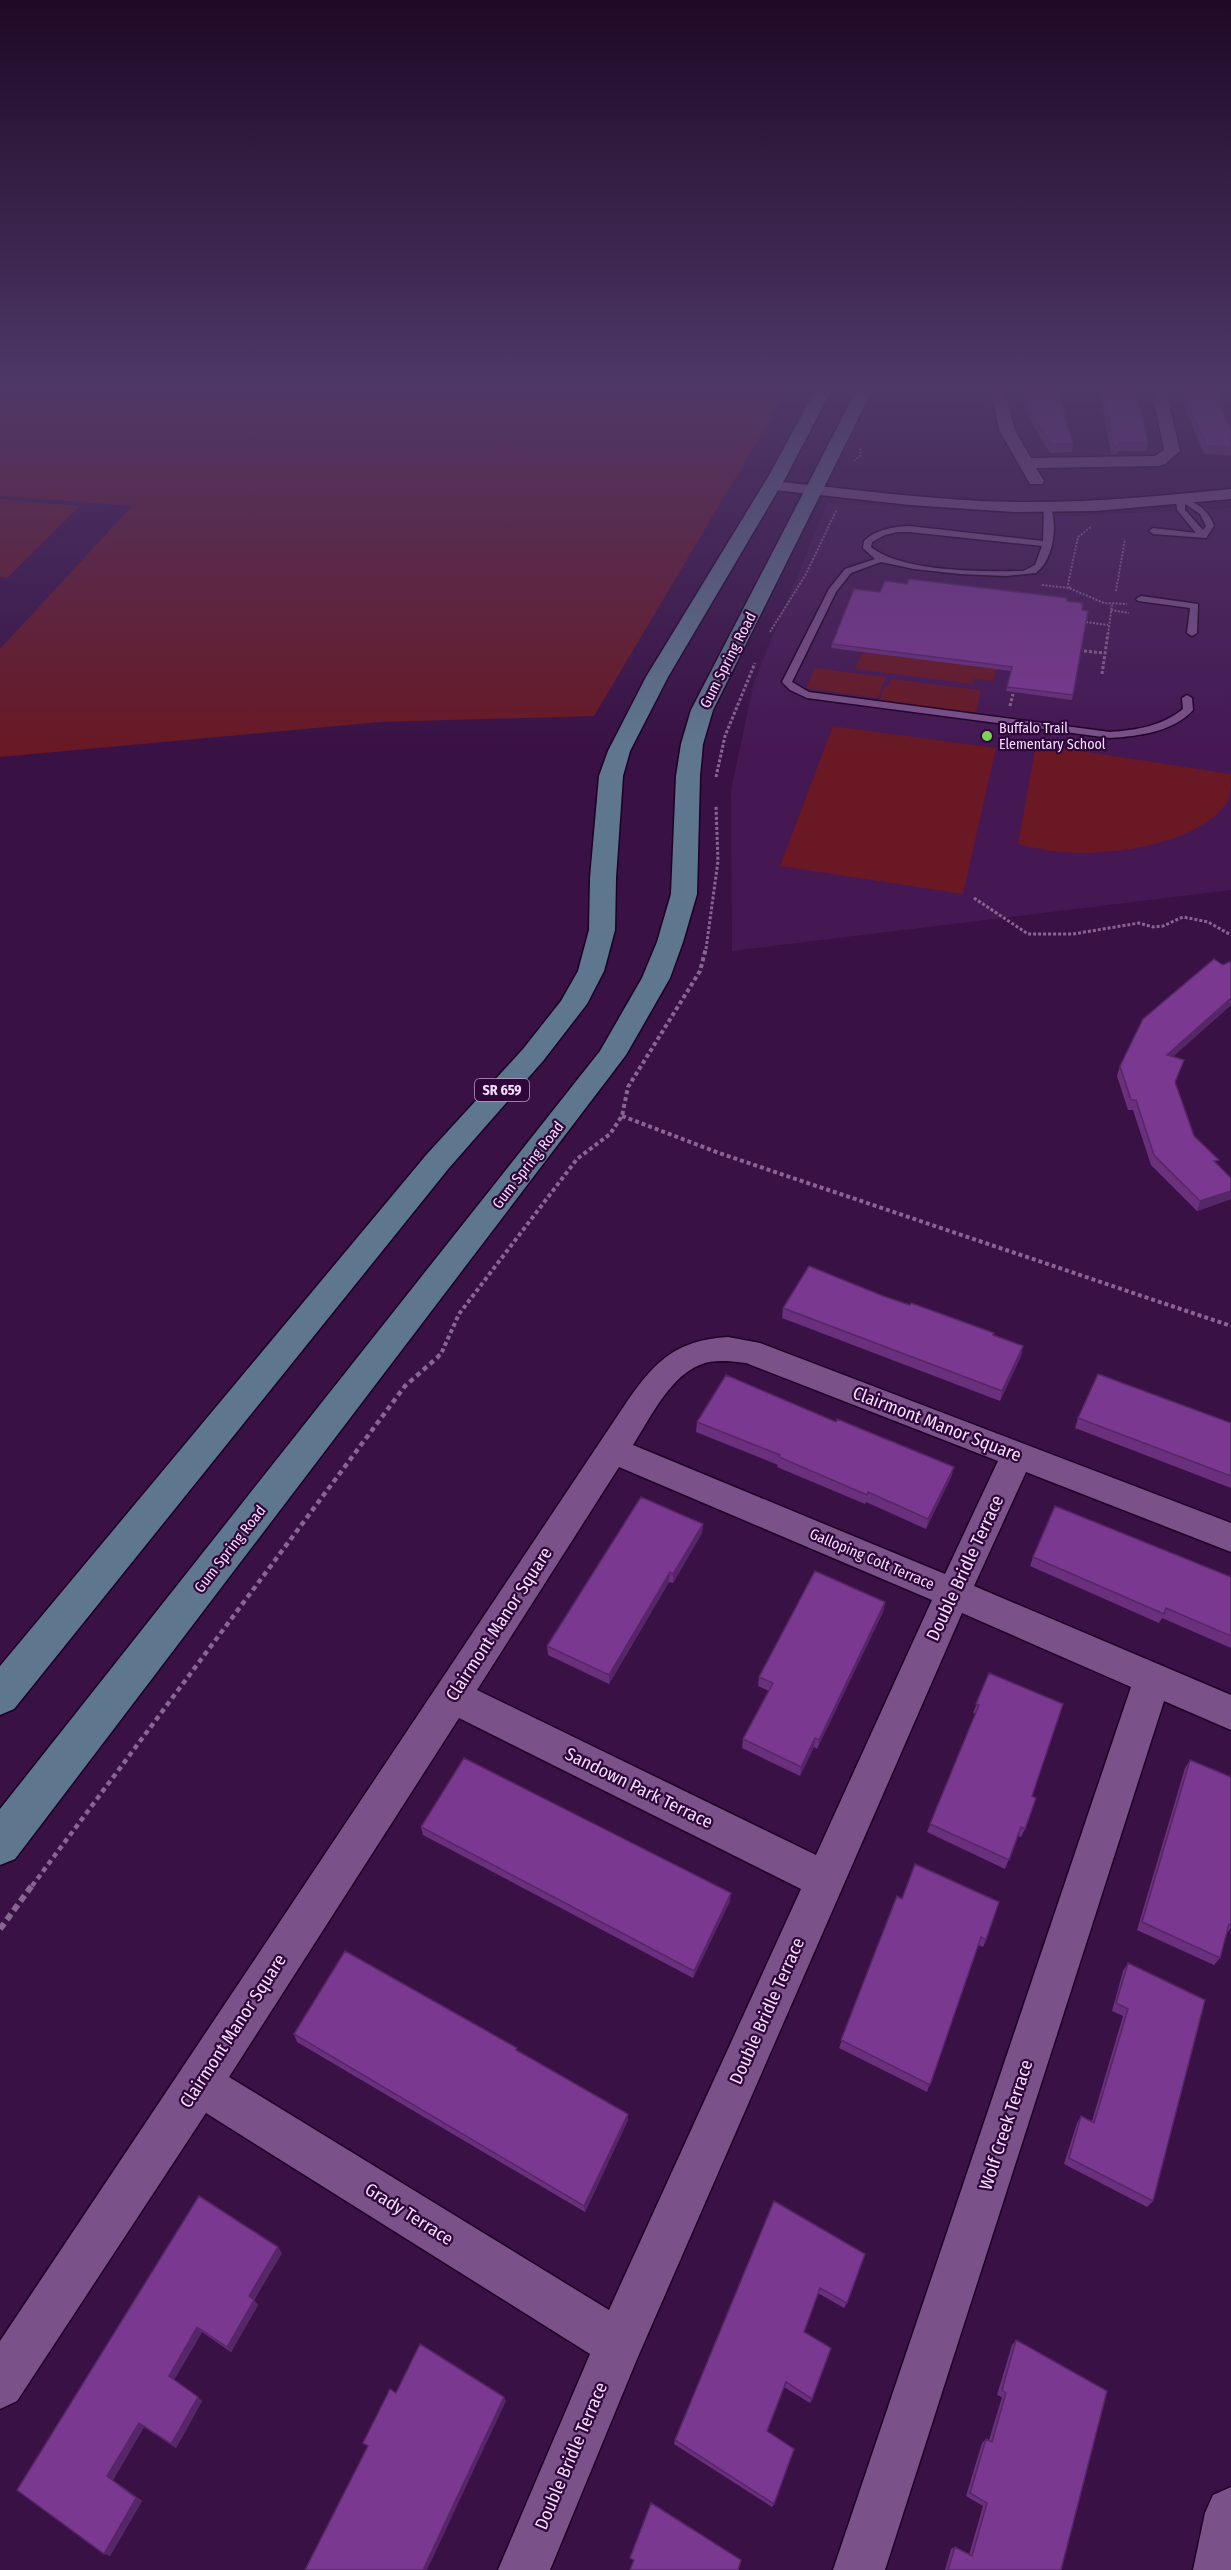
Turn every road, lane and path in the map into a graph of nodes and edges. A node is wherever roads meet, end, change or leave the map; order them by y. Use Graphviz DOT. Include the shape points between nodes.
graph roads {
  1 [pos="756,511"];
  2 [pos="803,511"];
  3 [pos="1049,511"];
  4 [pos="1182,511"];
  5 [pos="1203,511"];
  6 [pos="1100,524"];
  7 [pos="1153,531"];
  8 [pos="1203,536"];
  9 [pos="1125,539"];
  10 [pos="1046,544"];
  11 [pos="882,559"];
  12 [pos="1054,586"];
  13 [pos="1070,589"];
  14 [pos="1116,591"];
  15 [pos="1141,599"];
  16 [pos="1086,622"];
  17 [pos="1108,625"];
  18 [pos="1192,633"];
  19 [pos="1084,651"];
  20 [pos="1104,653"];
  21 [pos="1102,674"];
  22 [pos="1187,698"];
  23 [pos="974,898"];
  24 [pos="1231,935"];
  25 [pos="622,1116"];
  26 [pos="1231,1326"];
  27 [pos="612,1450"];
  28 [pos="1017,1456"];
  29 [pos="1231,1538"];
  30 [pos="953,1593"];
  31 [pos="1152,1680"];
  32 [pos="0,1696"];
  33 [pos="452,1696"];
  34 [pos="1231,1713"];
  35 [pos="0,1844"];
  36 [pos="825,1880"];
  37 [pos="199,2084"];
  38 [pos="619,2344"];
  39 [pos="0,2384"];
  40 [pos="1231,2513"];
  41 [pos="524,2570"];
  42 [pos="859,2570"];
  43 [pos="1219,2570"];
  1 -- 32 [label="main road, SR 659" via="657,677 619,751 610,786 602,930 591,971 573,1004 430,1170"];
  2 -- 35 [label="main road, Gum Spring Road" via="702,710 687,776 684,894 656,978 612,1055"];
  3 -- 10 [label="lane"];
  4 -- 8 [label="lane"];
  5 -- 8 [label="lane" via="1210,525"];
  6 -- 13 [label="path" via="1089,527 1078,537"];
  7 -- 8 [label="lane"];
  9 -- 14 [label="path"];
  10 -- 11 [label="lane" via="1042,564 1033,572 1018,575 903,565"];
  10 -- 11 [label="lane" via="891,530 868,541 867,548"];
  11 -- 22 [label="lane" via="848,571 832,591 787,682 793,688 807,695 1110,735 1132,734 1179,718 1188,710"];
  12 -- 13 [label="path"];
  13 -- 17 [label="path" via="1112,605"];
  15 -- 18 [label="lane" via="1195,606"];
  16 -- 17 [label="path"];
  17 -- 20 [label="path"];
  19 -- 20 [label="path"];
  20 -- 21 [label="path"];
  23 -- 24 [label="path" via="1028,934 1073,934 1139,923 1163,926 1183,917 1208,922"];
  25 -- 26 [label="path" via="719,1153"];
  27 -- 28 [label="street, Clairmont Manor Square" via="664,1374 694,1353 730,1348 759,1354"];
  27 -- 30 [label="street, Galloping Colt Terrace"];
  27 -- 33 [label="street, Clairmont Manor Square"];
  28 -- 29 [label="street, Clairmont Manor Square"];
  28 -- 30 [label="street, Double Bridle Terrace"];
  30 -- 31 [label="street, Galloping Colt Terrace"];
  30 -- 36 [label="street, Double Bridle Terrace"];
  31 -- 34 [label="street, Galloping Colt Terrace"];
  31 -- 42 [label="street, Wolf Creek Terrace"];
  33 -- 36 [label="street, Sandown Park Terrace"];
  33 -- 37 [label="street, Clairmont Manor Square"];
  36 -- 38 [label="street, Double Bridle Terrace"];
  37 -- 38 [label="street, Grady Terrace"];
  37 -- 39 [label="street, Clairmont Manor Square"];
  38 -- 41 [label="street, Double Bridle Terrace"];
  40 -- 43 [label="street"];
}
